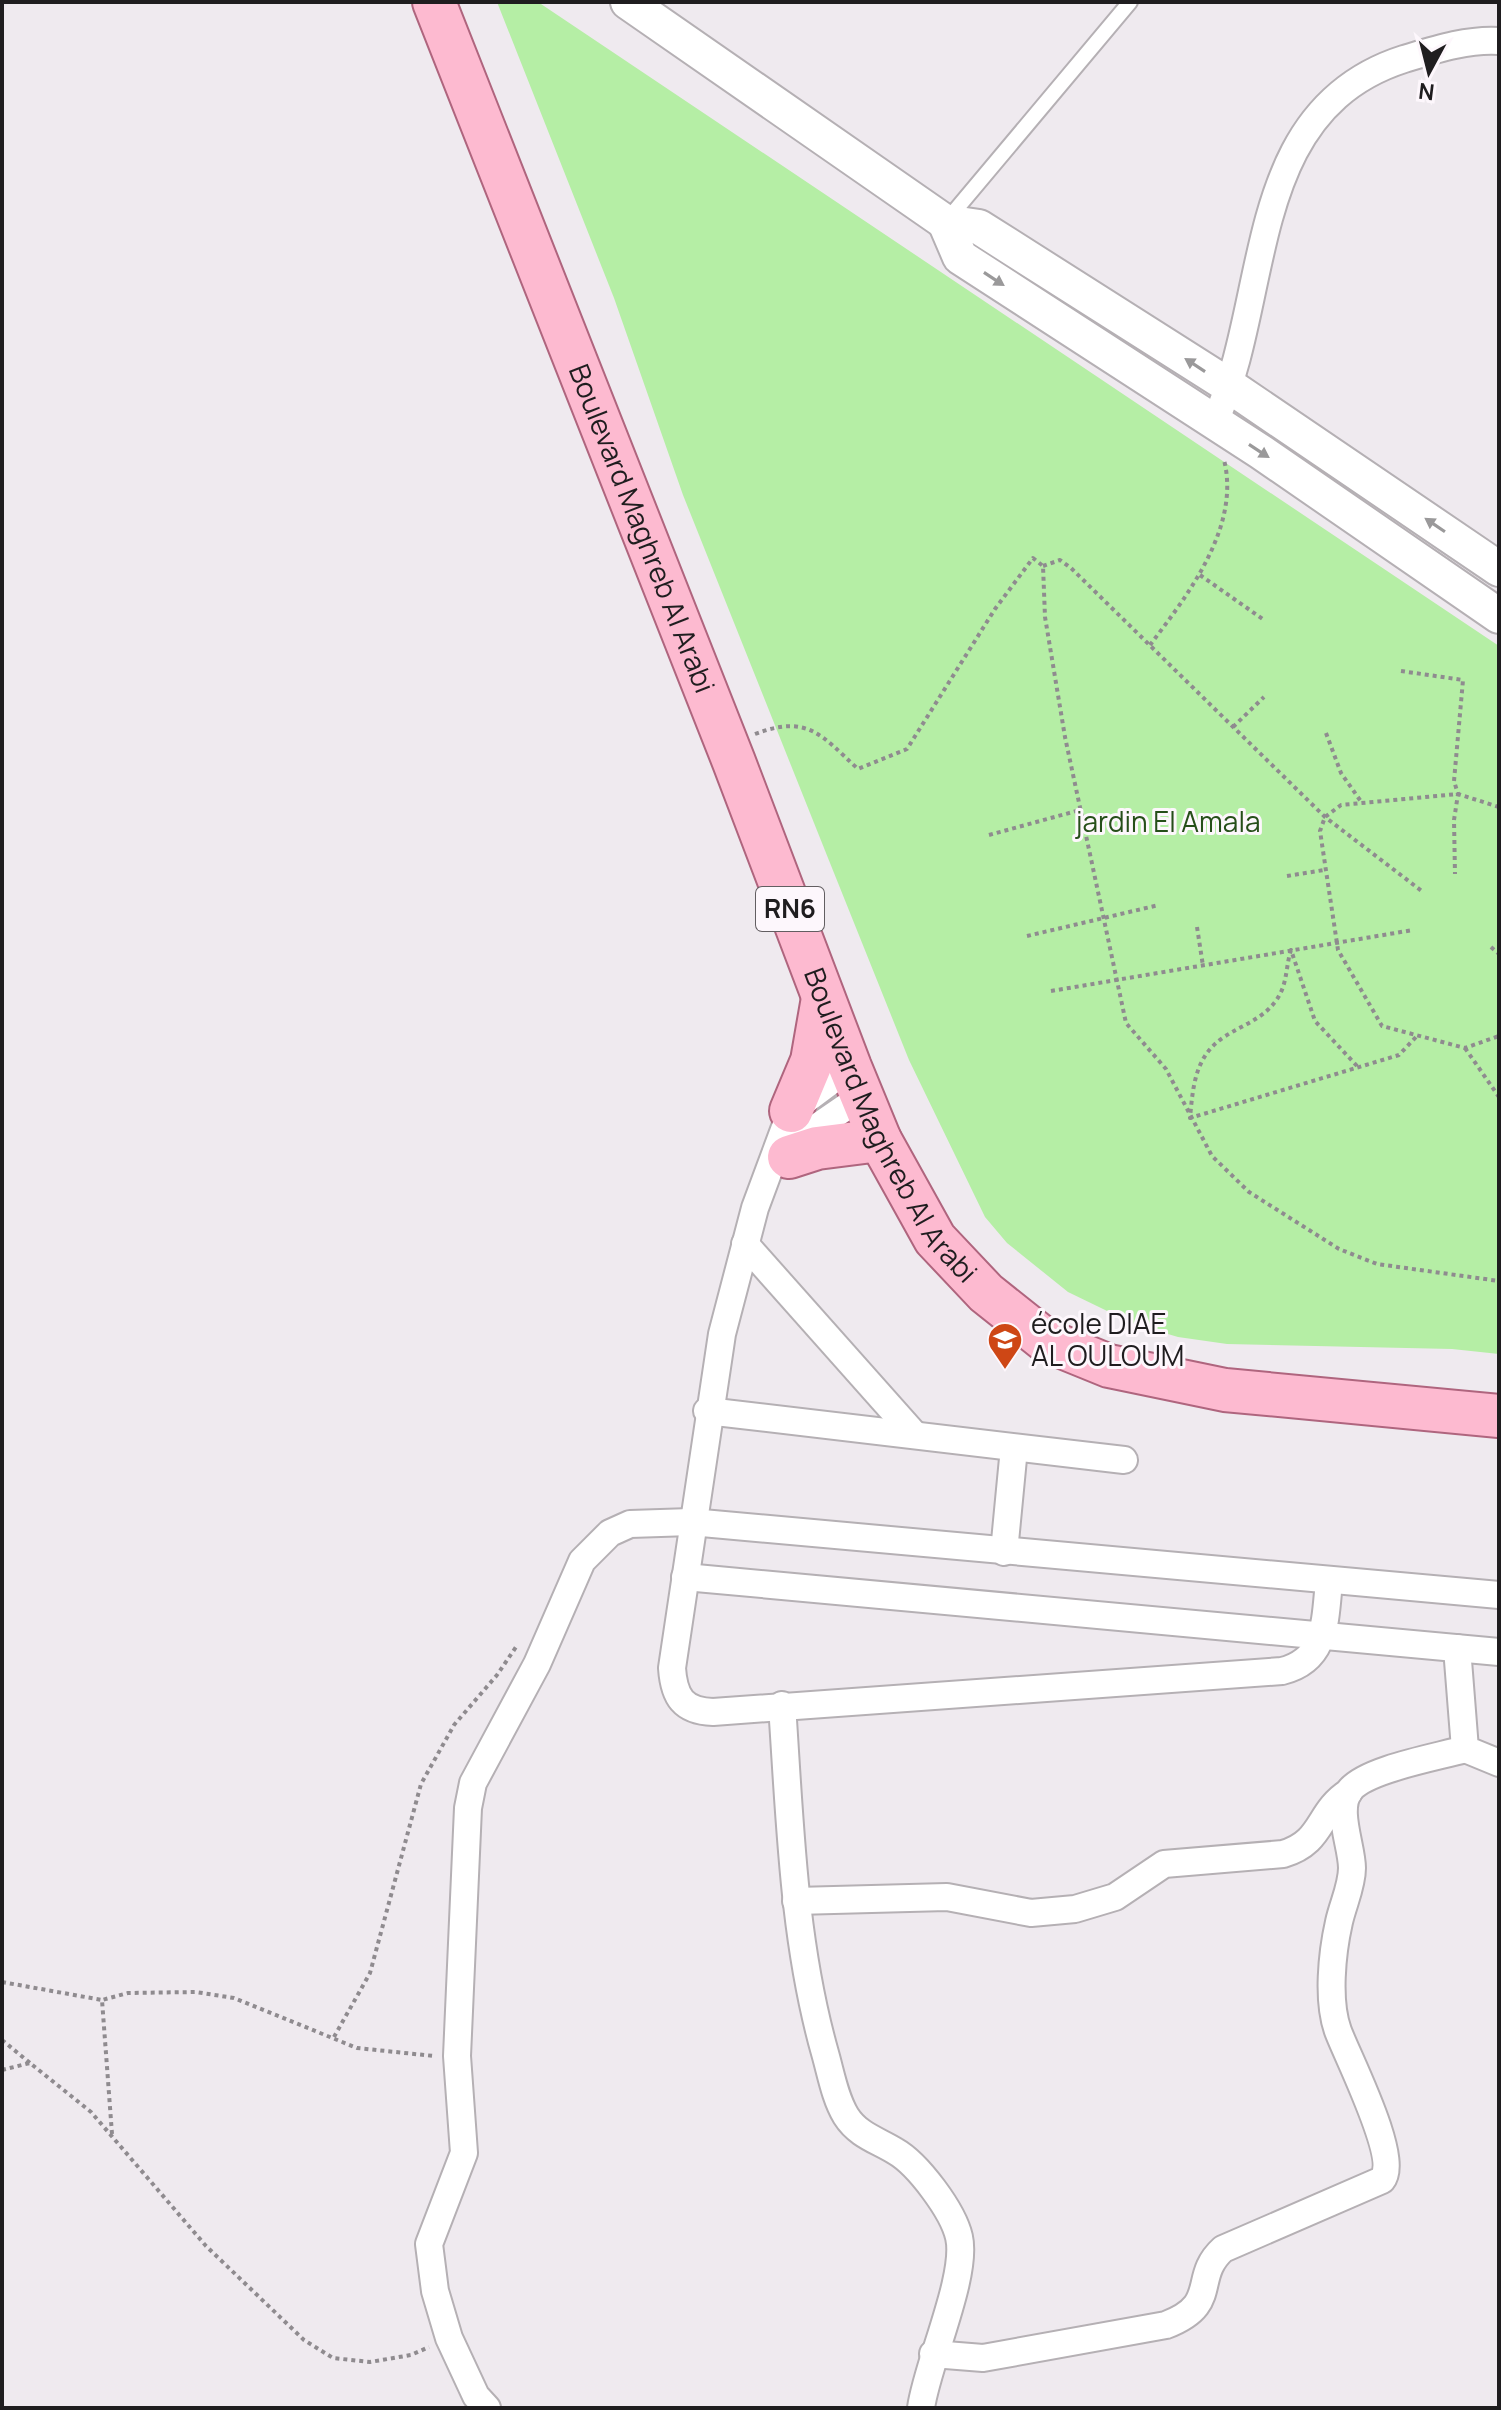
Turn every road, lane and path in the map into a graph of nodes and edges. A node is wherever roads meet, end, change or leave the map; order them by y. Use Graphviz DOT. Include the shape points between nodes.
graph roads {
  1 [pos="434,2"];
  2 [pos="628,2"];
  3 [pos="1130,2"];
  4 [pos="1499,41"];
  5 [pos="945,222"];
  6 [pos="1231,387"];
  7 [pos="1214,423"];
  8 [pos="1469,549"];
  9 [pos="1043,566"];
  10 [pos="1499,569"];
  11 [pos="1200,574"];
  12 [pos="1446,580"];
  13 [pos="1499,616"];
  14 [pos="1264,620"];
  15 [pos="1150,645"];
  16 [pos="1401,671"];
  17 [pos="1264,697"];
  18 [pos="1233,727"];
  19 [pos="1326,733"];
  20 [pos="727,744"];
  21 [pos="1458,794"];
  22 [pos="1362,803"];
  23 [pos="1499,807"];
  24 [pos="1080,810"];
  25 [pos="1325,817"];
  26 [pos="989,835"];
  27 [pos="1324,870"];
  28 [pos="1455,874"];
  29 [pos="1287,876"];
  30 [pos="1423,892"];
  31 [pos="1159,905"];
  32 [pos="1105,918"];
  33 [pos="1197,927"];
  34 [pos="1413,930"];
  35 [pos="1027,936"];
  36 [pos="1336,944"];
  37 [pos="1491,947"];
  38 [pos="1291,950"];
  39 [pos="1499,954"];
  40 [pos="1203,966"];
  41 [pos="1117,982"];
  42 [pos="1051,991"];
  43 [pos="823,997"];
  44 [pos="1499,1036"];
  45 [pos="1416,1037"];
  46 [pos="1465,1048"];
  47 [pos="1357,1066"];
  48 [pos="856,1082"];
  49 [pos="1499,1097"];
  50 [pos="791,1111"];
  51 [pos="1190,1118"];
  52 [pos="880,1140"];
  53 [pos="789,1157"];
  54 [pos="761,1193"];
  55 [pos="745,1244"];
  56 [pos="1499,1281"];
  57 [pos="707,1411"];
  58 [pos="1499,1416"];
  59 [pos="913,1433"];
  60 [pos="1014,1448"];
  61 [pos="1124,1460"];
  62 [pos="691,1522"];
  63 [pos="1004,1552"];
  64 [pos="685,1577"];
  65 [pos="1329,1581"];
  66 [pos="1499,1595"];
  67 [pos="522,1637"];
  68 [pos="1324,1637"];
  69 [pos="1457,1648"];
  70 [pos="1499,1652"];
  71 [pos="782,1705"];
  72 [pos="1465,1749"];
  73 [pos="1499,1763"];
  74 [pos="1349,1792"];
  75 [pos="796,1901"];
  76 [pos="2,1982"];
  77 [pos="102,2000"];
  78 [pos="334,2037"];
  79 [pos="2,2040"];
  80 [pos="457,2056"];
  81 [pos="30,2063"];
  82 [pos="2,2070"];
  83 [pos="112,2134"];
  84 [pos="449,2338"];
  85 [pos="933,2354"];
  86 [pos="487,2408"];
  87 [pos="921,2408"];
  1 -- 20 [label="main road, Boulevard Maghreb Al Arabi / RN6"];
  2 -- 5 [label="street"];
  3 -- 5 [label="lane"];
  4 -- 6 [label="street" via="1433,50 1367,75 1320,112 1298,140 1269,213"];
  6 -- 5 [label="street, one-way" via="979,227"];
  5 -- 7 [label="street, one-way" via="960,257"];
  6 -- 7 [label="street"];
  8 -- 6 [label="street, one-way"];
  7 -- 11 [label="path" via="1226,467 1225,495 1217,536"];
  7 -- 12 [label="street, one-way"];
  8 -- 10 [label="street"];
  8 -- 12 [label="street"];
  9 -- 15 [label="path" via="1060,560 1071,568"];
  9 -- 20 [label="path" via="1033,558 1023,571 907,749 858,769 816,730 780,724"];
  9 -- 24 [label="path" via="1045,617"];
  11 -- 14 [label="path"];
  11 -- 15 [label="path"];
  12 -- 13 [label="street"];
  15 -- 18 [label="path"];
  16 -- 21 [label="path" via="1463,680 1454,781"];
  17 -- 18 [label="path"];
  18 -- 25 [label="path"];
  19 -- 22 [label="path" via="1341,773"];
  20 -- 43 [label="main road, Boulevard Maghreb Al Arabi / RN6"];
  21 -- 22 [label="path"];
  21 -- 23 [label="path"];
  21 -- 28 [label="path"];
  22 -- 25 [label="path" via="1341,805"];
  24 -- 26 [label="path"];
  24 -- 32 [label="path"];
  25 -- 27 [label="path" via="1320,831"];
  25 -- 30 [label="path"];
  27 -- 29 [label="path"];
  27 -- 36 [label="path"];
  31 -- 32 [label="path"];
  32 -- 35 [label="path"];
  32 -- 41 [label="path"];
  33 -- 40 [label="path"];
  34 -- 36 [label="path"];
  36 -- 38 [label="path"];
  36 -- 45 [label="path" via="1382,1026"];
  37 -- 39 [label="path"];
  38 -- 40 [label="path"];
  38 -- 47 [label="path" via="1315,1021"];
  38 -- 51 [label="path" via="1288,977 1275,1003 1199,1061"];
  40 -- 41 [label="path"];
  41 -- 42 [label="path"];
  41 -- 51 [label="path" via="1126,1023 1166,1069"];
  43 -- 48 [label="main road, Boulevard Maghreb Al Arabi / RN6"];
  43 -- 50 [label="main road" via="812,1061"];
  44 -- 46 [label="path"];
  45 -- 46 [label="path"];
  45 -- 47 [label="path" via="1399,1055"];
  46 -- 49 [label="path"];
  47 -- 51 [label="path"];
  48 -- 50 [label="street"];
  48 -- 52 [label="main road, Boulevard Maghreb Al Arabi / RN6"];
  48 -- 53 [label="street"];
  50 -- 54 [label="street"];
  51 -- 56 [label="path" via="1212,1156 1249,1192 1339,1249 1377,1264"];
  52 -- 53 [label="main road"];
  52 -- 58 [label="main road, Boulevard Maghreb Al Arabi / RN6" via="935,1239 986,1293 1045,1340 1109,1366 1225,1390"];
  53 -- 54 [label="street"];
  54 -- 55 [label="street"];
  55 -- 57 [label="street"];
  55 -- 59 [label="street"];
  57 -- 59 [label="street"];
  57 -- 62 [label="street"];
  59 -- 60 [label="street"];
  60 -- 61 [label="street"];
  60 -- 63 [label="street"];
  62 -- 63 [label="street"];
  62 -- 64 [label="street"];
  62 -- 80 [label="street" via="630,1524 610,1533 582,1561 537,1664 473,1783 464,1837"];
  63 -- 65 [label="street"];
  64 -- 68 [label="street"];
  64 -- 71 [label="street" via="672,1668 679,1701 713,1712"];
  65 -- 66 [label="street"];
  65 -- 68 [label="street"];
  67 -- 78 [label="path" via="454,1725 421,1784 370,1973"];
  68 -- 69 [label="street"];
  68 -- 71 [label="street" via="1305,1662 1282,1671"];
  69 -- 70 [label="street"];
  69 -- 72 [label="street"];
  71 -- 75 [label="street"];
  72 -- 73 [label="street"];
  72 -- 74 [label="street" via="1363,1780"];
  74 -- 75 [label="street" via="1330,1807 1302,1848 1164,1864 1115,1897 1075,1909 1031,1913 947,1897"];
  74 -- 85 [label="street" via="1345,1808 1351,1878 1338,1924 1333,2002 1337,2029 1366,2094 1387,2175 1223,2249 1212,2259 1200,2305 1166,2325 983,2358"];
  75 -- 85 [label="street" via="817,2025 845,2115 857,2130 911,2162 959,2239 957,2275"];
  76 -- 77 [label="path"];
  77 -- 78 [label="path" via="128,1993 196,1992 234,1998"];
  77 -- 83 [label="path"];
  78 -- 80 [label="path" via="357,2048 394,2054"];
  79 -- 81 [label="path"];
  80 -- 84 [label="street" via="464,2153 429,2244"];
  81 -- 82 [label="path"];
  81 -- 83 [label="path"];
  83 -- 84 [label="path" via="260,2301 333,2358 370,2362 411,2355"];
  84 -- 86 [label="street"];
  85 -- 87 [label="street"];
}
